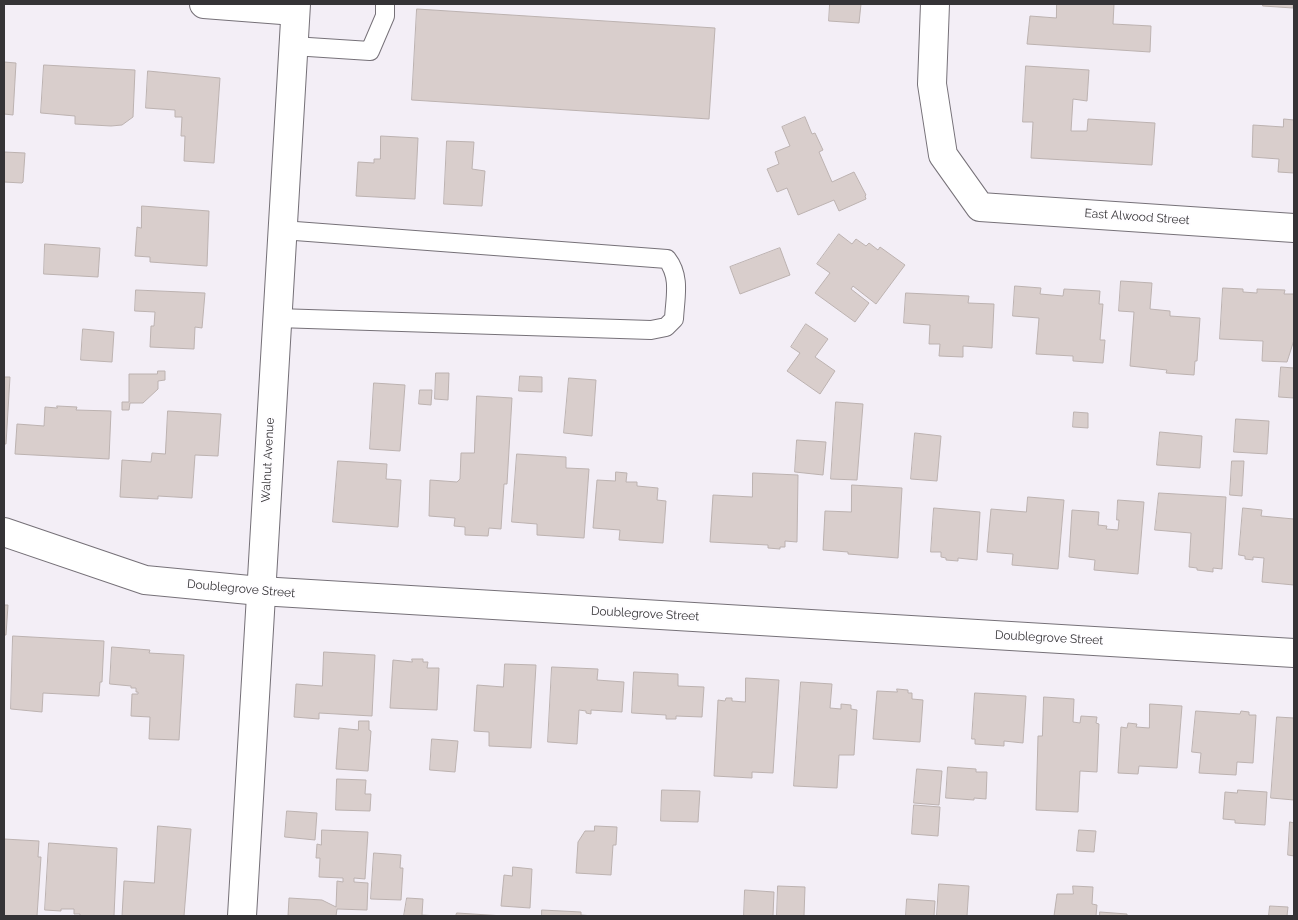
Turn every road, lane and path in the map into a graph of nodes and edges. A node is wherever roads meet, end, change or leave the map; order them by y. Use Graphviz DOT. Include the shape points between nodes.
graph roads {
  1 [pos="204,4"];
  2 [pos="385,4"];
  3 [pos="936,4"];
  4 [pos="296,7"];
  5 [pos="293,46"];
  6 [pos="1294,228"];
  7 [pos="282,230"];
  8 [pos="277,318"];
  9 [pos="4,532"];
  10 [pos="260,591"];
  11 [pos="1294,653"];
  12 [pos="242,916"];
  1 -- 4 [label="street"];
  2 -- 5 [label="lane" via="385,16 370,51"];
  3 -- 6 [label="street, East Alwood Street" via="932,84 944,155 980,207"];
  4 -- 5 [label="street, Walnut Avenue"];
  5 -- 7 [label="street, Walnut Avenue"];
  7 -- 8 [label="street, Walnut Avenue"];
  7 -- 8 [label="lane" via="667,259 677,276 674,319 666,327 650,330"];
  8 -- 10 [label="street, Walnut Avenue"];
  9 -- 10 [label="street, Doublegrove Street" via="145,580"];
  10 -- 11 [label="street, Doublegrove Street"];
  10 -- 12 [label="street, Walnut Avenue"];
}
